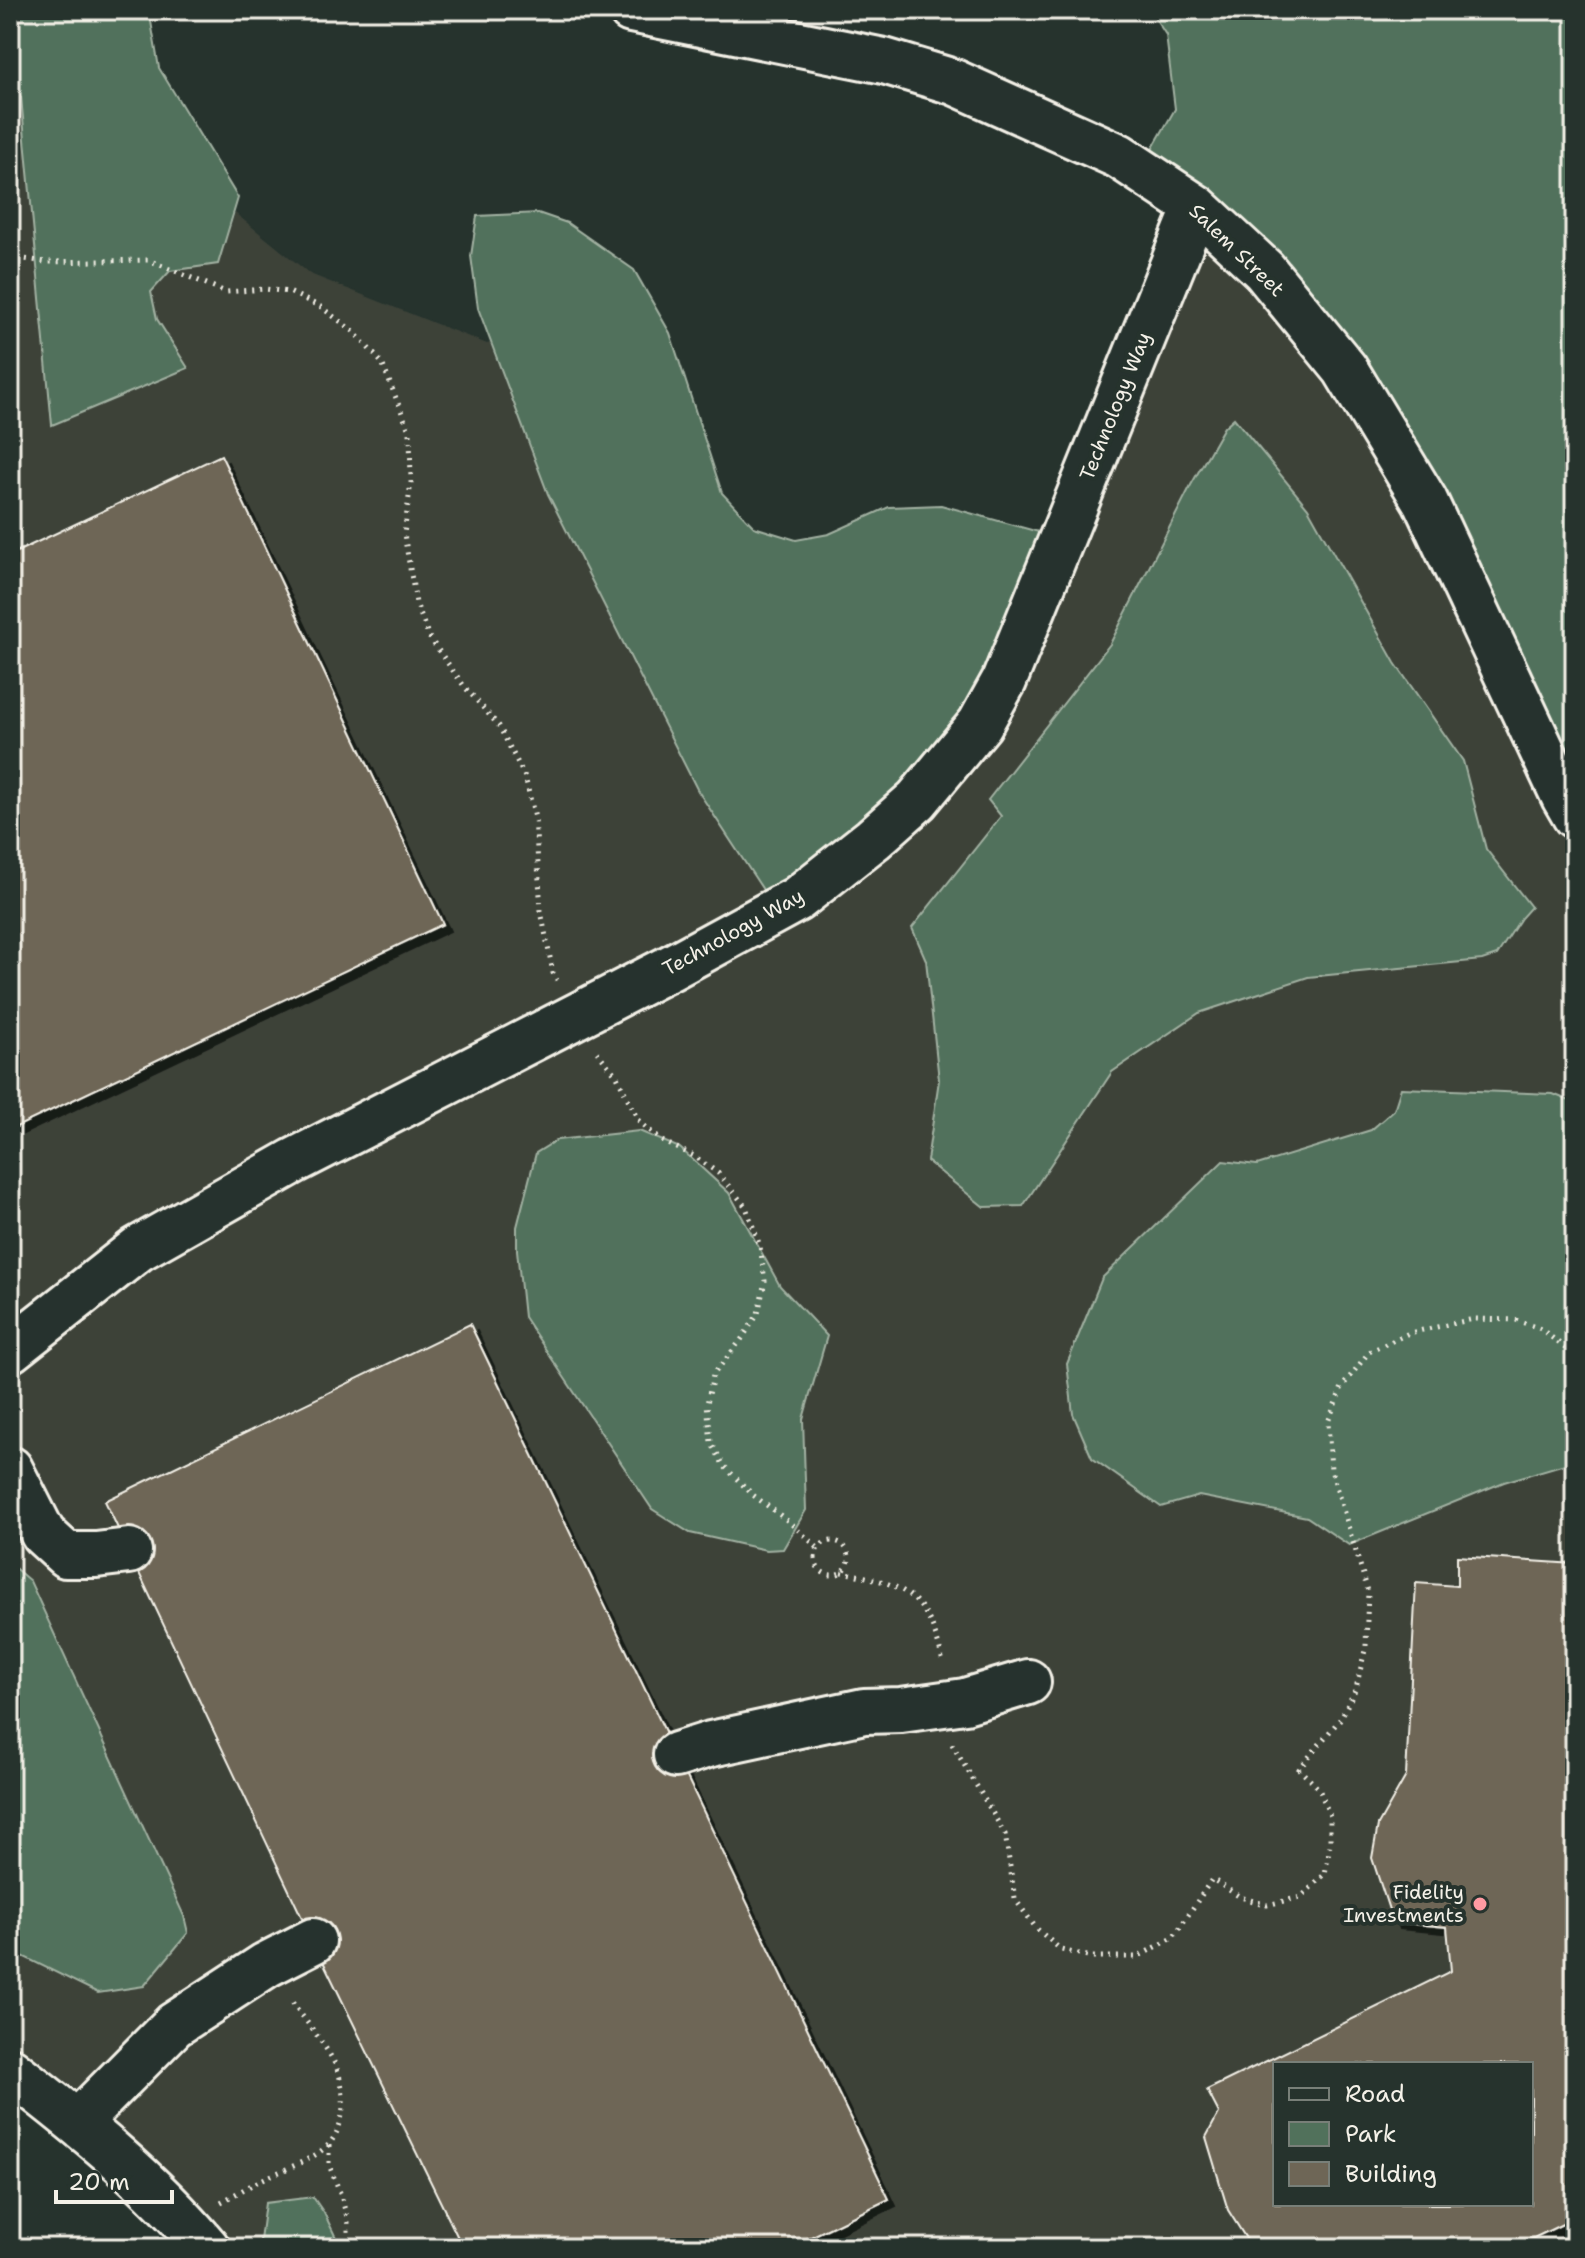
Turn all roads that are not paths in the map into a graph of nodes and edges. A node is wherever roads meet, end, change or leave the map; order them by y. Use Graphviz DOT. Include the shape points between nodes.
graph roads {
  1 [pos="631,10"];
  2 [pos="1196,207"];
  3 [pos="1575,816"];
  4 [pos="10,1350"];
  5 [pos="10,1469"];
  6 [pos="129,1551"];
  7 [pos="1028,1682"];
  8 [pos="676,1755"];
  9 [pos="313,1941"];
  10 [pos="10,2070"];
  11 [pos="78,2122"];
  12 [pos="196,2236"];
  1 -- 2 [label="street, Salem Street" via="884,61 954,82 1119,156"];
  2 -- 3 [label="street, Salem Street" via="1264,270 1345,369 1425,501"];
  2 -- 4 [label="street, Technology Way" via="1004,681 980,724 917,800 797,899 294,1161 138,1249"];
  5 -- 6 [label="street" via="43,1534 66,1555"];
  7 -- 8 [label="street" via="965,1701 864,1711"];
  9 -- 11 [label="street" via="174,2025"];
  10 -- 11 [label="street"];
  11 -- 12 [label="street"];
}
